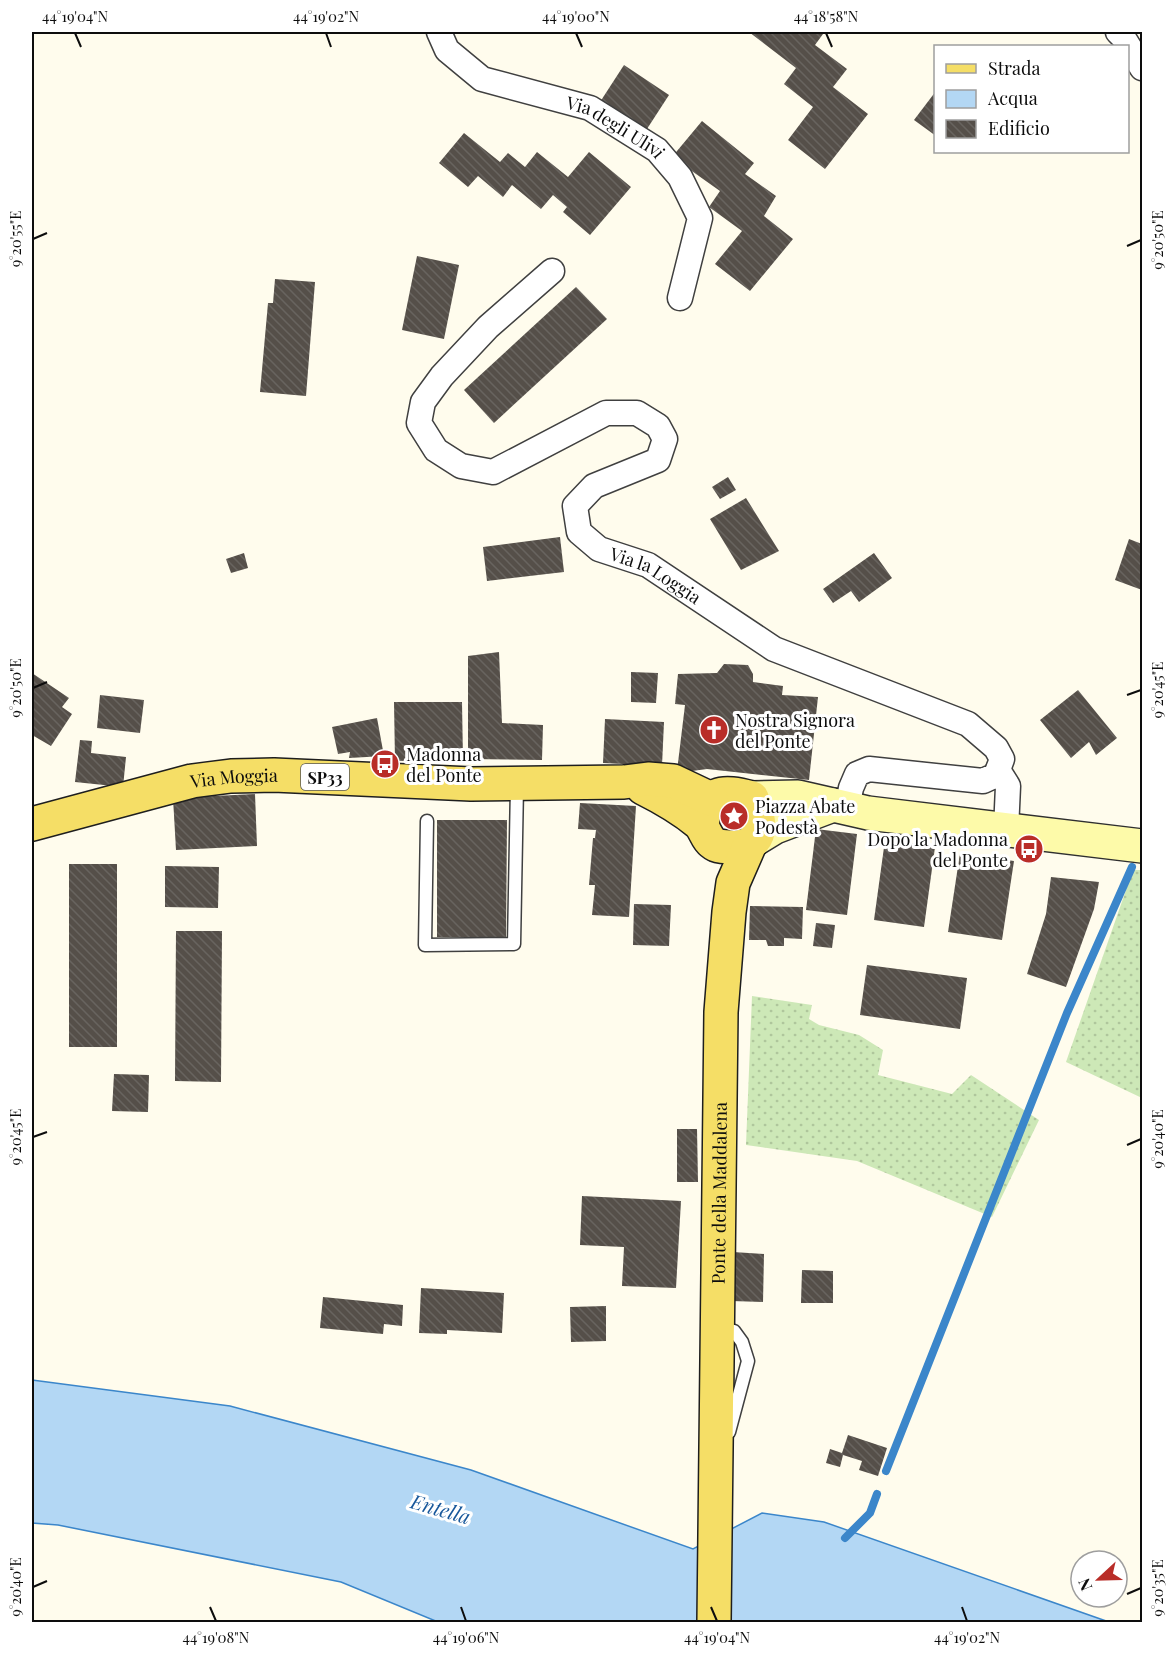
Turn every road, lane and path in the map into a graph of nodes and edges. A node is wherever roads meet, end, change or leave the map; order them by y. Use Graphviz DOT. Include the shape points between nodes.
graph roads {
  1 [pos="439,32"];
  2 [pos="1118,32"];
  3 [pos="1128,45"];
  4 [pos="1129,46"];
  5 [pos="1143,68"];
  6 [pos="552,271"];
  7 [pos="680,298"];
  8 [pos="998,770"];
  9 [pos="517,785"];
  10 [pos="752,798"];
  11 [pos="849,809"];
  12 [pos="427,821"];
  13 [pos="706,821"];
  14 [pos="32,824"];
  15 [pos="1006,830"];
  16 [pos="754,841"];
  17 [pos="1143,846"];
  18 [pos="721,1012"];
  19 [pos="717,1327"];
  20 [pos="727,1439"];
  21 [pos="714,1623"];
  1 -- 7 [label="street, Via degli Ulivi" via="447,50 482,79 590,108 657,150 680,177 700,218"];
  2 -- 3 [label="street"];
  4 -- 5 [label="street"];
  6 -- 8 [label="street, Via la Loggia" via="488,327 423,402 419,423 436,450 461,466 493,472 606,413 637,413 657,426 665,439 658,460 594,486 575,506 579,532 599,549 648,565 774,649 968,724 996,748 1002,759"];
  8 -- 11 [label="street" via="983,781 869,769 857,774"];
  8 -- 15 [label="street, Via la Loggia" via="1008,786"];
  9 -- 12 [label="lane" via="514,944 425,945"];
  9 -- 13 [label="main road, Via Moggia / SP33" via="673,781"];
  9 -- 14 [label="main road, Via Moggia / SP33" via="231,776 192,781"];
  10 -- 11 [label="street, SP33" via="798,797"];
  10 -- 13 [label="main road, SP33" via="716,795"];
  10 -- 16 [label="main road" via="759,827"];
  11 -- 15 [label="street, SP33"];
  11 -- 16 [label="street, Via Moggia / SP33" via="775,827"];
  13 -- 16 [label="main road, Via Moggia / SP33" via="717,845 731,847"];
  13 -- 18 [label="main road, Ponte della Maddalena" via="717,913"];
  15 -- 17 [label="street, SP33"];
  16 -- 18 [label="main road, Ponte della Maddalena" via="733,883"];
  18 -- 19 [label="main road, Ponte della Maddalena"];
  19 -- 20 [label="lane" via="734,1331 748,1361"];
  19 -- 21 [label="main road, Ponte della Maddalena"];
}
